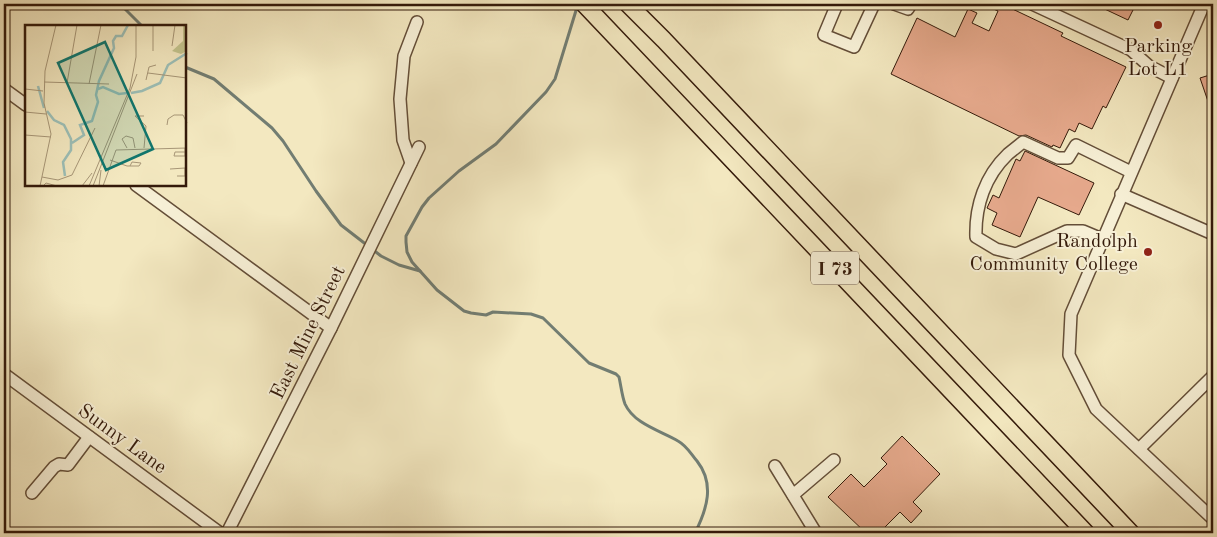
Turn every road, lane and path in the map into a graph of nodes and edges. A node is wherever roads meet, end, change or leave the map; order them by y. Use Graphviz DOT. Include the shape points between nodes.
graph roads {
  1 [pos="584,4"];
  2 [pos="628,4"];
  3 [pos="837,4"];
  4 [pos="874,4"];
  5 [pos="894,4"];
  6 [pos="911,4"];
  7 [pos="1032,4"];
  8 [pos="1204,4"];
  9 [pos="416,22"];
  10 [pos="1172,78"];
  11 [pos="4,89"];
  12 [pos="25,104"];
  13 [pos="418,146"];
  14 [pos="411,162"];
  15 [pos="1131,172"];
  16 [pos="137,186"];
  17 [pos="1121,194"];
  18 [pos="1213,234"];
  19 [pos="1102,239"];
  20 [pos="331,328"];
  21 [pos="4,374"];
  22 [pos="1213,376"];
  23 [pos="89,437"];
  24 [pos="1139,449"];
  25 [pos="834,460"];
  26 [pos="775,466"];
  27 [pos="32,493"];
  28 [pos="793,495"];
  29 [pos="1108,509"];
  30 [pos="1213,519"];
  31 [pos="220,533"];
  32 [pos="227,533"];
  33 [pos="816,533"];
  34 [pos="1086,533"];
  35 [pos="1131,533"];
  36 [pos="1143,533"];
  1 -- 34 [label="highway, I 73"];
  2 -- 29 [label="highway, I 73"];
  3 -- 4 [label="street" via="824,35 854,47"];
  5 -- 6 [label="street" via="908,9"];
  7 -- 10 [label="street" via="1131,50 1149,66"];
  8 -- 10 [label="street"];
  9 -- 14 [label="street" via="404,56 400,99 402,140"];
  10 -- 15 [label="street"];
  11 -- 12 [label="street"];
  13 -- 14 [label="street, East Mine Street"];
  14 -- 20 [label="street, East Mine Street"];
  15 -- 17 [label="street"];
  15 -- 19 [label="street" via="1076,146 1068,158 1058,158 1023,142 989,177 978,205 976,237 1016,254 1067,231 1083,231"];
  16 -- 20 [label="street"];
  17 -- 18 [label="street"];
  17 -- 19 [label="street"];
  19 -- 24 [label="street" via="1071,314 1069,355 1096,409"];
  20 -- 32 [label="street, East Mine Street"];
  21 -- 23 [label="street, Sunny Lane"];
  22 -- 24 [label="street"];
  23 -- 27 [label="street" via="68,465 54,467"];
  23 -- 31 [label="street, Sunny Lane"];
  24 -- 30 [label="street"];
  25 -- 28 [label="street"];
  26 -- 28 [label="street"];
  28 -- 33 [label="street"];
  29 -- 35 [label="highway, I 73"];
  29 -- 36 [label="highway"];
}
